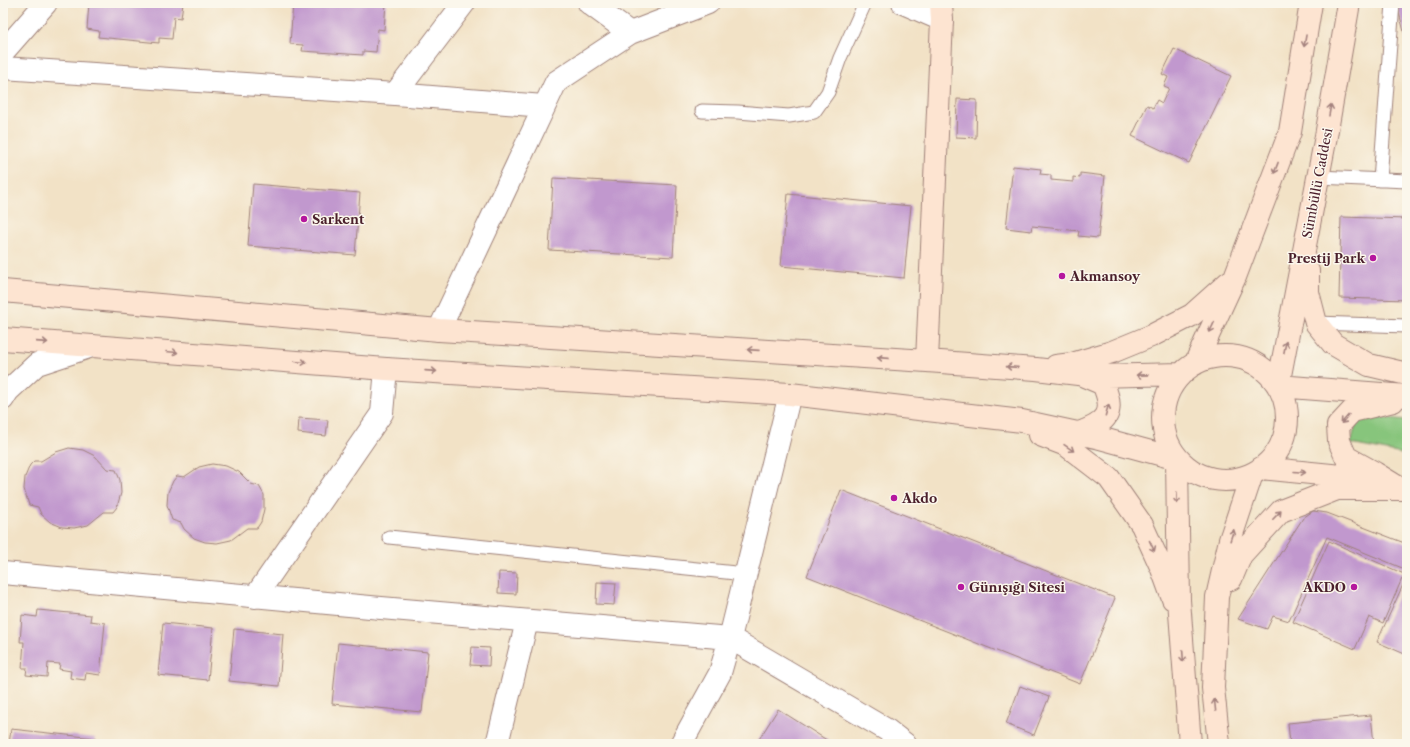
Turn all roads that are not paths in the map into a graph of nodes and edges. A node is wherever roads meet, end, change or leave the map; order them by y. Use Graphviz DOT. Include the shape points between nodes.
graph roads {
  1 [pos="46,3"];
  2 [pos="464,3"];
  3 [pos="589,3"];
  4 [pos="708,3"];
  5 [pos="865,3"];
  6 [pos="903,3"];
  7 [pos="1311,3"];
  8 [pos="1349,3"];
  9 [pos="1393,3"];
  10 [pos="941,11"];
  11 [pos="630,34"];
  12 [pos="3,52"];
  13 [pos="3,68"];
  14 [pos="395,94"];
  15 [pos="544,106"];
  16 [pos="702,111"];
  17 [pos="1318,177"];
  18 [pos="1380,180"];
  19 [pos="1407,181"];
  20 [pos="1307,233"];
  21 [pos="1235,278"];
  22 [pos="3,291"];
  23 [pos="1316,324"];
  24 [pos="1407,326"];
  25 [pos="439,330"];
  26 [pos="3,339"];
  27 [pos="93,346"];
  28 [pos="927,361"];
  29 [pos="386,369"];
  30 [pos="1036,369"];
  31 [pos="1188,369"];
  32 [pos="1407,374"];
  33 [pos="1082,375"];
  34 [pos="1278,386"];
  35 [pos="790,394"];
  36 [pos="1407,397"];
  37 [pos="3,399"];
  38 [pos="994,418"];
  39 [pos="1079,433"];
  40 [pos="1177,459"];
  41 [pos="1257,471"];
  42 [pos="1404,490"];
  43 [pos="389,537"];
  44 [pos="3,573"];
  45 [pos="745,574"];
  46 [pos="255,597"];
  47 [pos="1216,619"];
  48 [pos="527,621"];
  49 [pos="1181,623"];
  50 [pos="730,638"];
  51 [pos="497,744"];
  52 [pos="681,744"];
  53 [pos="906,744"];
  54 [pos="1190,744"];
  55 [pos="1219,744"];
  1 -- 12 [label="street"];
  2 -- 14 [label="street"];
  3 -- 11 [label="street"];
  4 -- 11 [label="street"];
  5 -- 16 [label="lane" via="828,92 814,112 789,116"];
  6 -- 10 [label="street"];
  7 -- 21 [label="main road, one-way" via="1290,132"];
  17 -- 8 [label="main road, Sümbüllü Caddesi, one-way"];
  9 -- 18 [label="lane"];
  10 -- 28 [label="main road"];
  11 -- 15 [label="street" via="556,82"];
  13 -- 14 [label="street"];
  14 -- 15 [label="street"];
  15 -- 25 [label="street"];
  17 -- 18 [label="lane"];
  17 -- 20 [label="main road, Sümbüllü Caddesi"];
  18 -- 19 [label="lane"];
  20 -- 23 [label="main road" via="1308,292"];
  34 -- 20 [label="main road, Sümbüllü Caddesi, one-way"];
  21 -- 30 [label="main road" via="1192,315 1151,336 1079,362"];
  21 -- 31 [label="main road, one-way"];
  22 -- 25 [label="main road"];
  23 -- 24 [label="lane"];
  23 -- 32 [label="main road" via="1333,344 1369,365"];
  28 -- 25 [label="main road, one-way"];
  26 -- 27 [label="main road, one-way"];
  27 -- 29 [label="main road, one-way"];
  27 -- 37 [label="street" via="37,364"];
  30 -- 28 [label="main road, one-way"];
  29 -- 35 [label="main road, one-way"];
  29 -- 46 [label="street" via="382,413"];
  30 -- 33 [label="main road"];
  31 -- 33 [label="main road, one-way"];
  31 -- 34 [label="main road" via="1206,358 1227,355 1247,359 1265,370"];
  31 -- 40 [label="main road" via="1173,382 1164,400 1162,421 1166,441"];
  39 -- 33 [label="main road, one-way" via="1102,421 1109,404 1103,384"];
  34 -- 36 [label="main road"];
  34 -- 41 [label="main road" via="1286,405 1287,426 1281,445 1269,462"];
  35 -- 38 [label="main road"];
  35 -- 45 [label="street"];
  36 -- 42 [label="main road, one-way" via="1352,410 1338,426 1339,441 1346,457"];
  38 -- 39 [label="main road"];
  38 -- 49 [label="main road, one-way" via="1066,445 1109,478 1142,525 1162,569"];
  39 -- 40 [label="main road"];
  40 -- 41 [label="main road" via="1193,472 1212,479 1232,480"];
  40 -- 49 [label="main road, one-way"];
  41 -- 42 [label="main road, one-way" via="1356,477"];
  47 -- 41 [label="main road, one-way" via="1217,597 1230,540"];
  47 -- 42 [label="main road, one-way" via="1241,554 1282,511 1337,489"];
  43 -- 45 [label="lane"];
  44 -- 46 [label="street"];
  45 -- 50 [label="street"];
  46 -- 48 [label="street"];
  55 -- 47 [label="main road, one-way" via="1213,688"];
  48 -- 50 [label="street"];
  48 -- 51 [label="street"];
  49 -- 54 [label="main road, one-way"];
  50 -- 52 [label="street" via="720,673"];
  50 -- 53 [label="street" via="887,730"];
}
